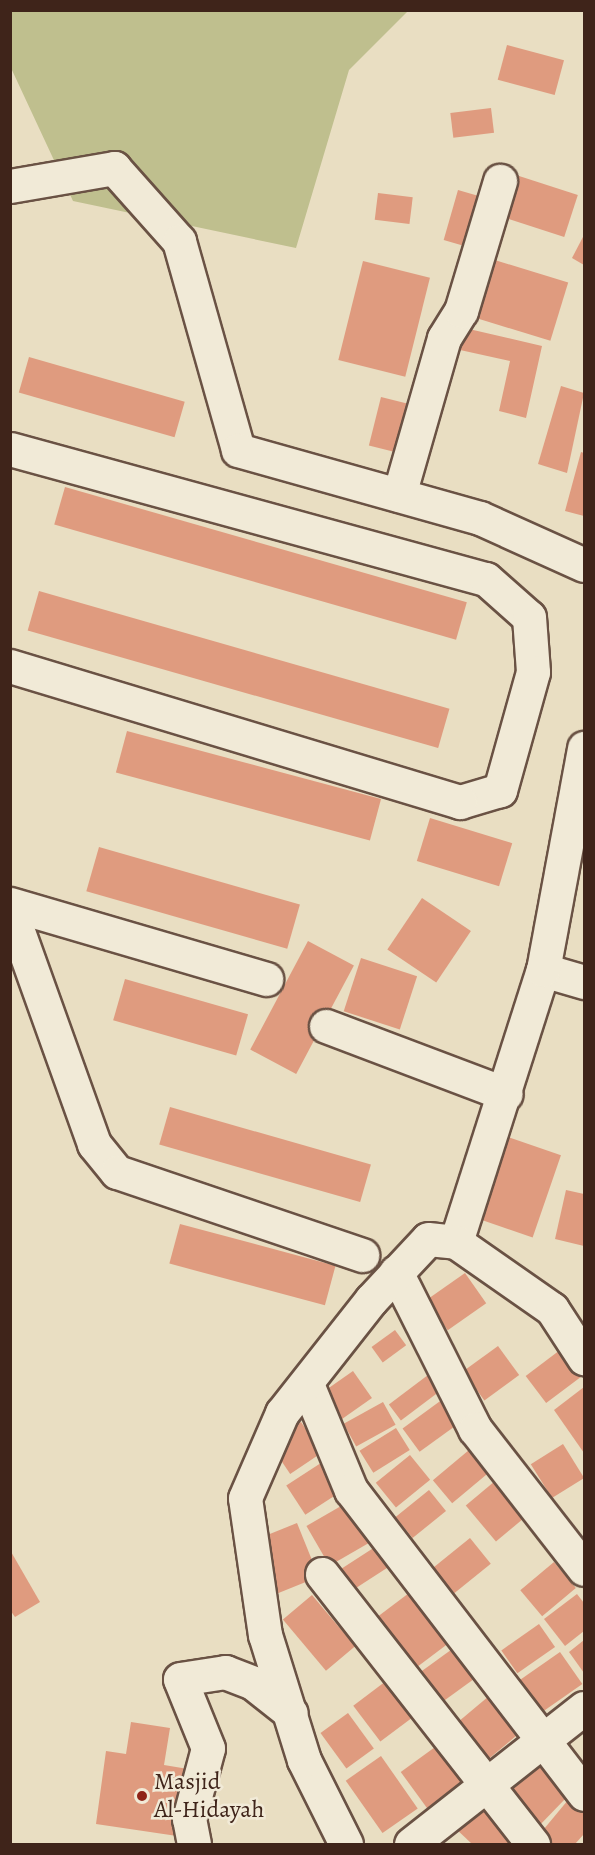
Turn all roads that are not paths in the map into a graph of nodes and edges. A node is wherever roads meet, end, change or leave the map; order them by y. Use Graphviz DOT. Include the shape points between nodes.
graph roads {
  1 [pos="500,181"];
  2 [pos="10,186"];
  3 [pos="10,449"];
  4 [pos="399,495"];
  5 [pos="585,565"];
  6 [pos="10,666"];
  7 [pos="585,748"];
  8 [pos="10,904"];
  9 [pos="10,909"];
  10 [pos="543,970"];
  11 [pos="267,979"];
  12 [pos="585,982"];
  13 [pos="326,1026"];
  14 [pos="506,1094"];
  15 [pos="456,1242"];
  16 [pos="363,1255"];
  17 [pos="396,1272"];
  18 [pos="552,1309"];
  19 [pos="585,1322"];
  20 [pos="585,1358"];
  21 [pos="307,1384"];
  22 [pos="585,1569"];
  23 [pos="322,1574"];
  24 [pos="585,1708"];
  25 [pos="291,1713"];
  26 [pos="542,1742"];
  27 [pos="484,1787"];
  28 [pos="585,1794"];
  29 [pos="194,1845"];
  30 [pos="346,1845"];
  31 [pos="411,1845"];
  32 [pos="533,1845"];
  1 -- 4 [label="street" via="461,311 444,338"];
  2 -- 4 [label="street" via="114,168 179,241 237,450"];
  3 -- 6 [label="street" via="486,579 529,617 533,672 500,790 460,802"];
  4 -- 5 [label="street" via="480,518"];
  7 -- 10 [label="street"];
  8 -- 11 [label="street"];
  9 -- 16 [label="street" via="94,1144 117,1172"];
  10 -- 12 [label="street"];
  10 -- 14 [label="street"];
  13 -- 14 [label="street"];
  14 -- 15 [label="street"];
  15 -- 17 [label="street" via="428,1239"];
  15 -- 18 [label="street"];
  17 -- 21 [label="street"];
  17 -- 22 [label="street" via="475,1429"];
  18 -- 19 [label="street"];
  18 -- 20 [label="street"];
  21 -- 25 [label="street" via="282,1413 244,1498 265,1635"];
  21 -- 26 [label="street" via="351,1490"];
  23 -- 27 [label="street"];
  24 -- 26 [label="street"];
  25 -- 29 [label="street" via="253,1683 225,1672 180,1679 208,1748 189,1819"];
  25 -- 30 [label="street" via="304,1760"];
  26 -- 27 [label="street"];
  26 -- 28 [label="street"];
  27 -- 31 [label="street"];
  27 -- 32 [label="street"];
}
